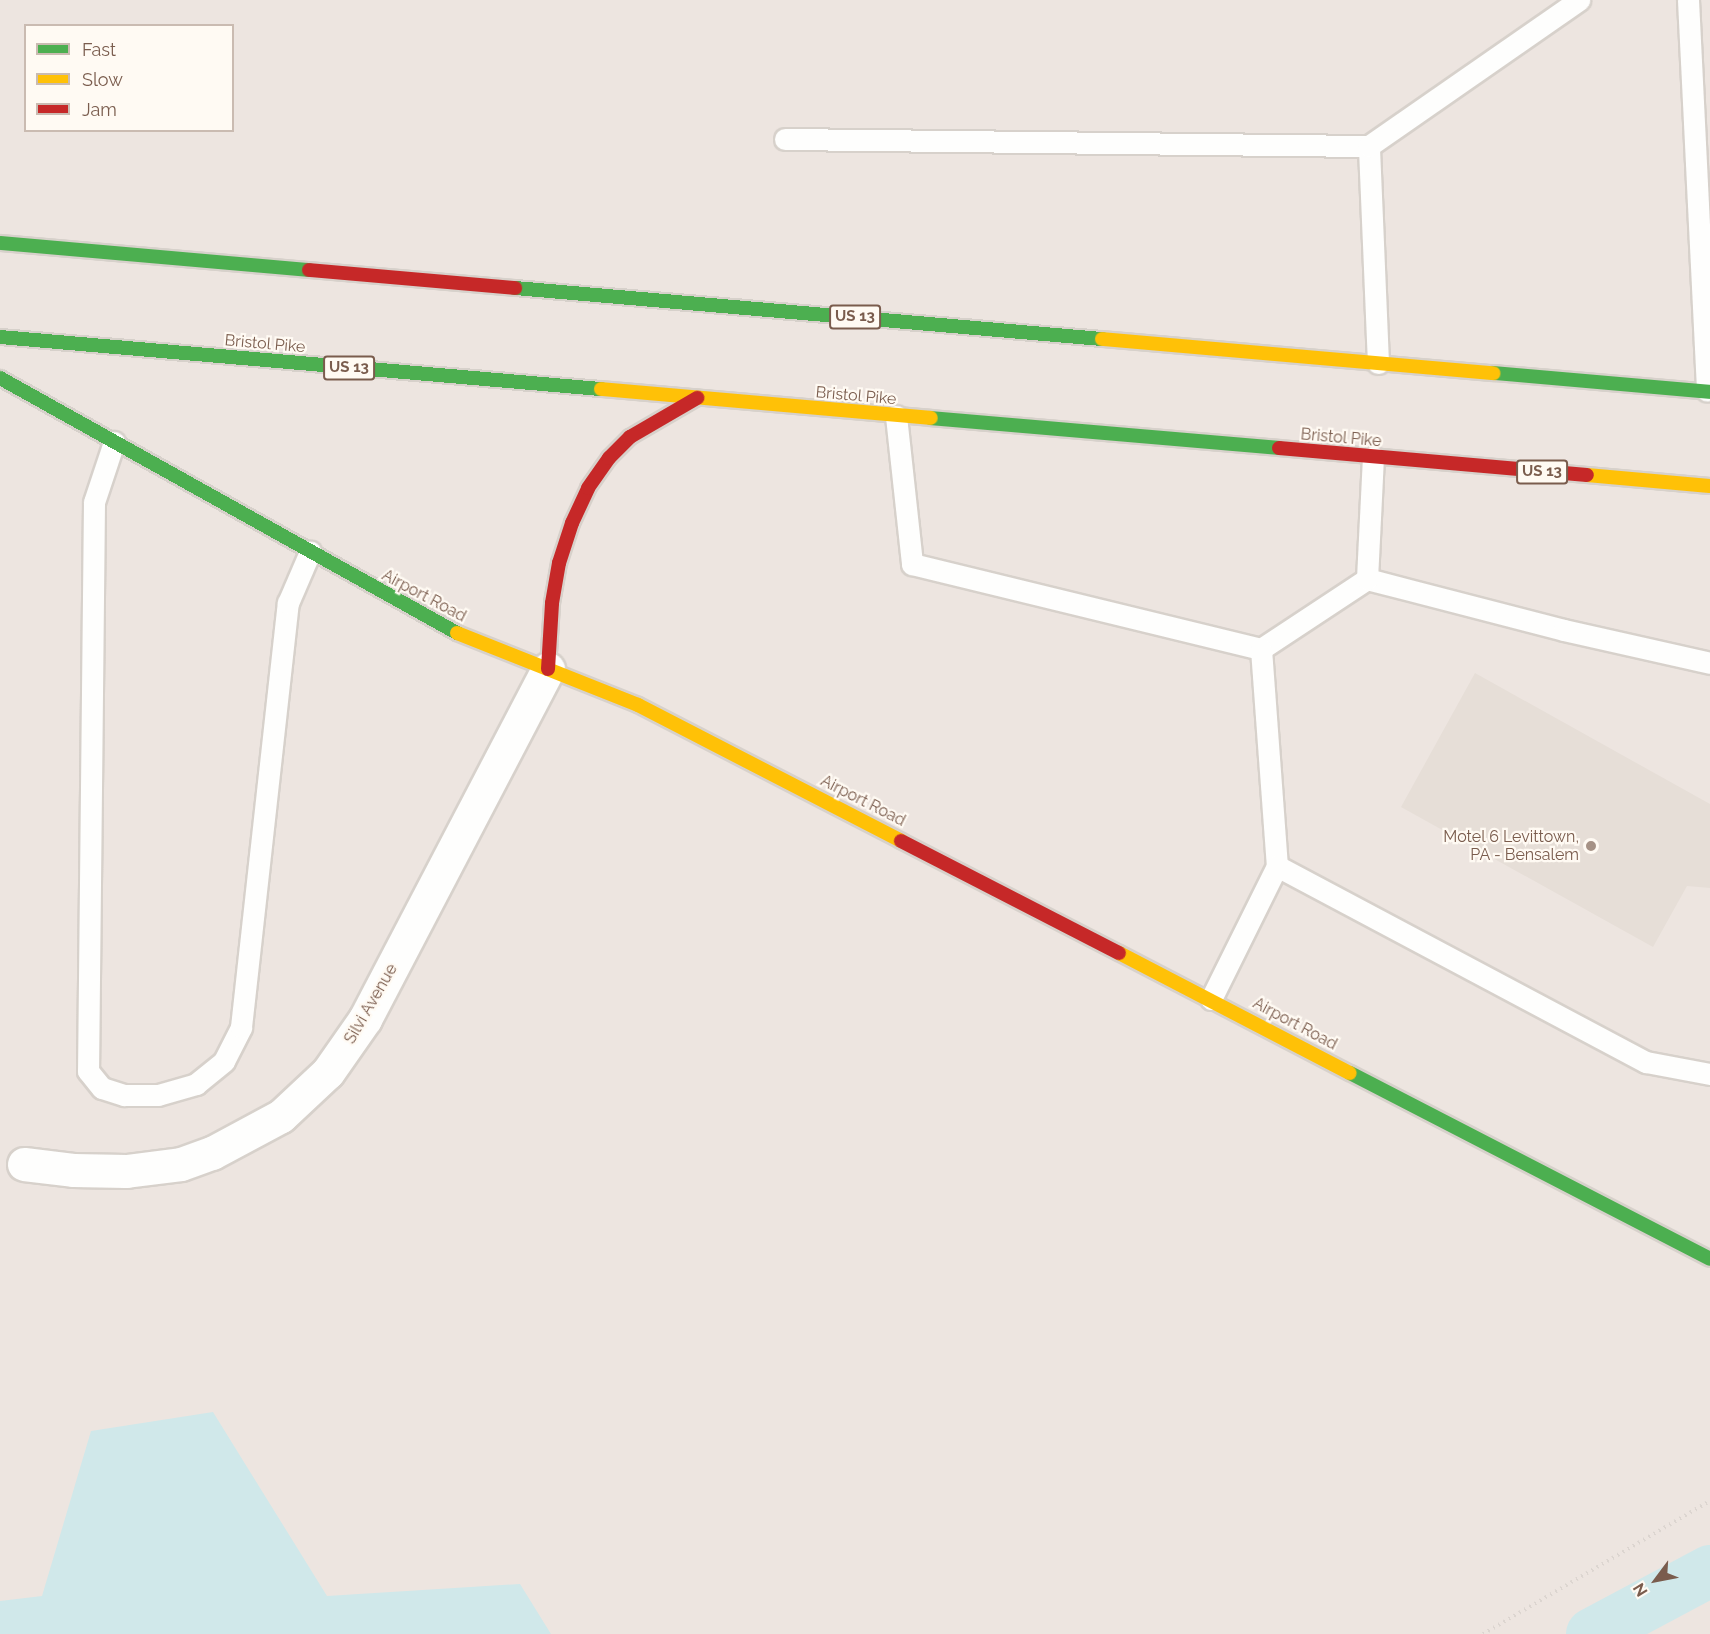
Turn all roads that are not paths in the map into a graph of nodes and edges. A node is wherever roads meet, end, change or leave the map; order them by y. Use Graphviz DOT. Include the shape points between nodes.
graph roads {
  1 [pos="1579,0"];
  2 [pos="1688,0"];
  3 [pos="785,139"];
  4 [pos="1369,146"];
  5 [pos="0,243"];
  6 [pos="0,337"];
  7 [pos="1378,363"];
  8 [pos="0,378"];
  9 [pos="1708,392"];
  10 [pos="697,398"];
  11 [pos="896,416"];
  12 [pos="114,442"];
  13 [pos="1373,457"];
  14 [pos="1710,486"];
  15 [pos="310,552"];
  16 [pos="1367,579"];
  17 [pos="1261,648"];
  18 [pos="1710,663"];
  19 [pos="548,669"];
  20 [pos="1277,866"];
  21 [pos="1211,999"];
  22 [pos="1710,1074"];
  23 [pos="24,1164"];
  24 [pos="1710,1259"];
  1 -- 4 [label="lane"];
  2 -- 9 [label="lane"];
  3 -- 4 [label="lane"];
  4 -- 7 [label="lane"];
  5 -- 7 [label="main road, US 13"];
  6 -- 10 [label="main road, Bristol Pike / US 13"];
  7 -- 9 [label="main road, US 13"];
  8 -- 12 [label="main road, Airport Road"];
  10 -- 11 [label="main road, Bristol Pike / US 13"];
  10 -- 19 [label="main road" via="630,437 588,488 559,563"];
  11 -- 13 [label="main road, Bristol Pike / US 13"];
  11 -- 17 [label="lane" via="912,564"];
  12 -- 15 [label="main road, Airport Road"];
  12 -- 15 [label="lane" via="94,502 88,1071 102,1088 124,1095 158,1095 196,1084 224,1061 241,1027 288,603"];
  13 -- 14 [label="main road, Bristol Pike / US 13"];
  13 -- 16 [label="lane"];
  15 -- 19 [label="main road, Airport Road" via="435,622"];
  16 -- 17 [label="lane"];
  16 -- 18 [label="lane"];
  17 -- 20 [label="lane"];
  19 -- 21 [label="main road, Airport Road" via="638,705"];
  19 -- 23 [label="street, Silvi Avenue" via="366,1019 328,1072 281,1116 212,1153 181,1164 126,1171"];
  20 -- 21 [label="lane"];
  20 -- 22 [label="lane" via="1646,1062"];
  21 -- 24 [label="main road, Airport Road"];
}
